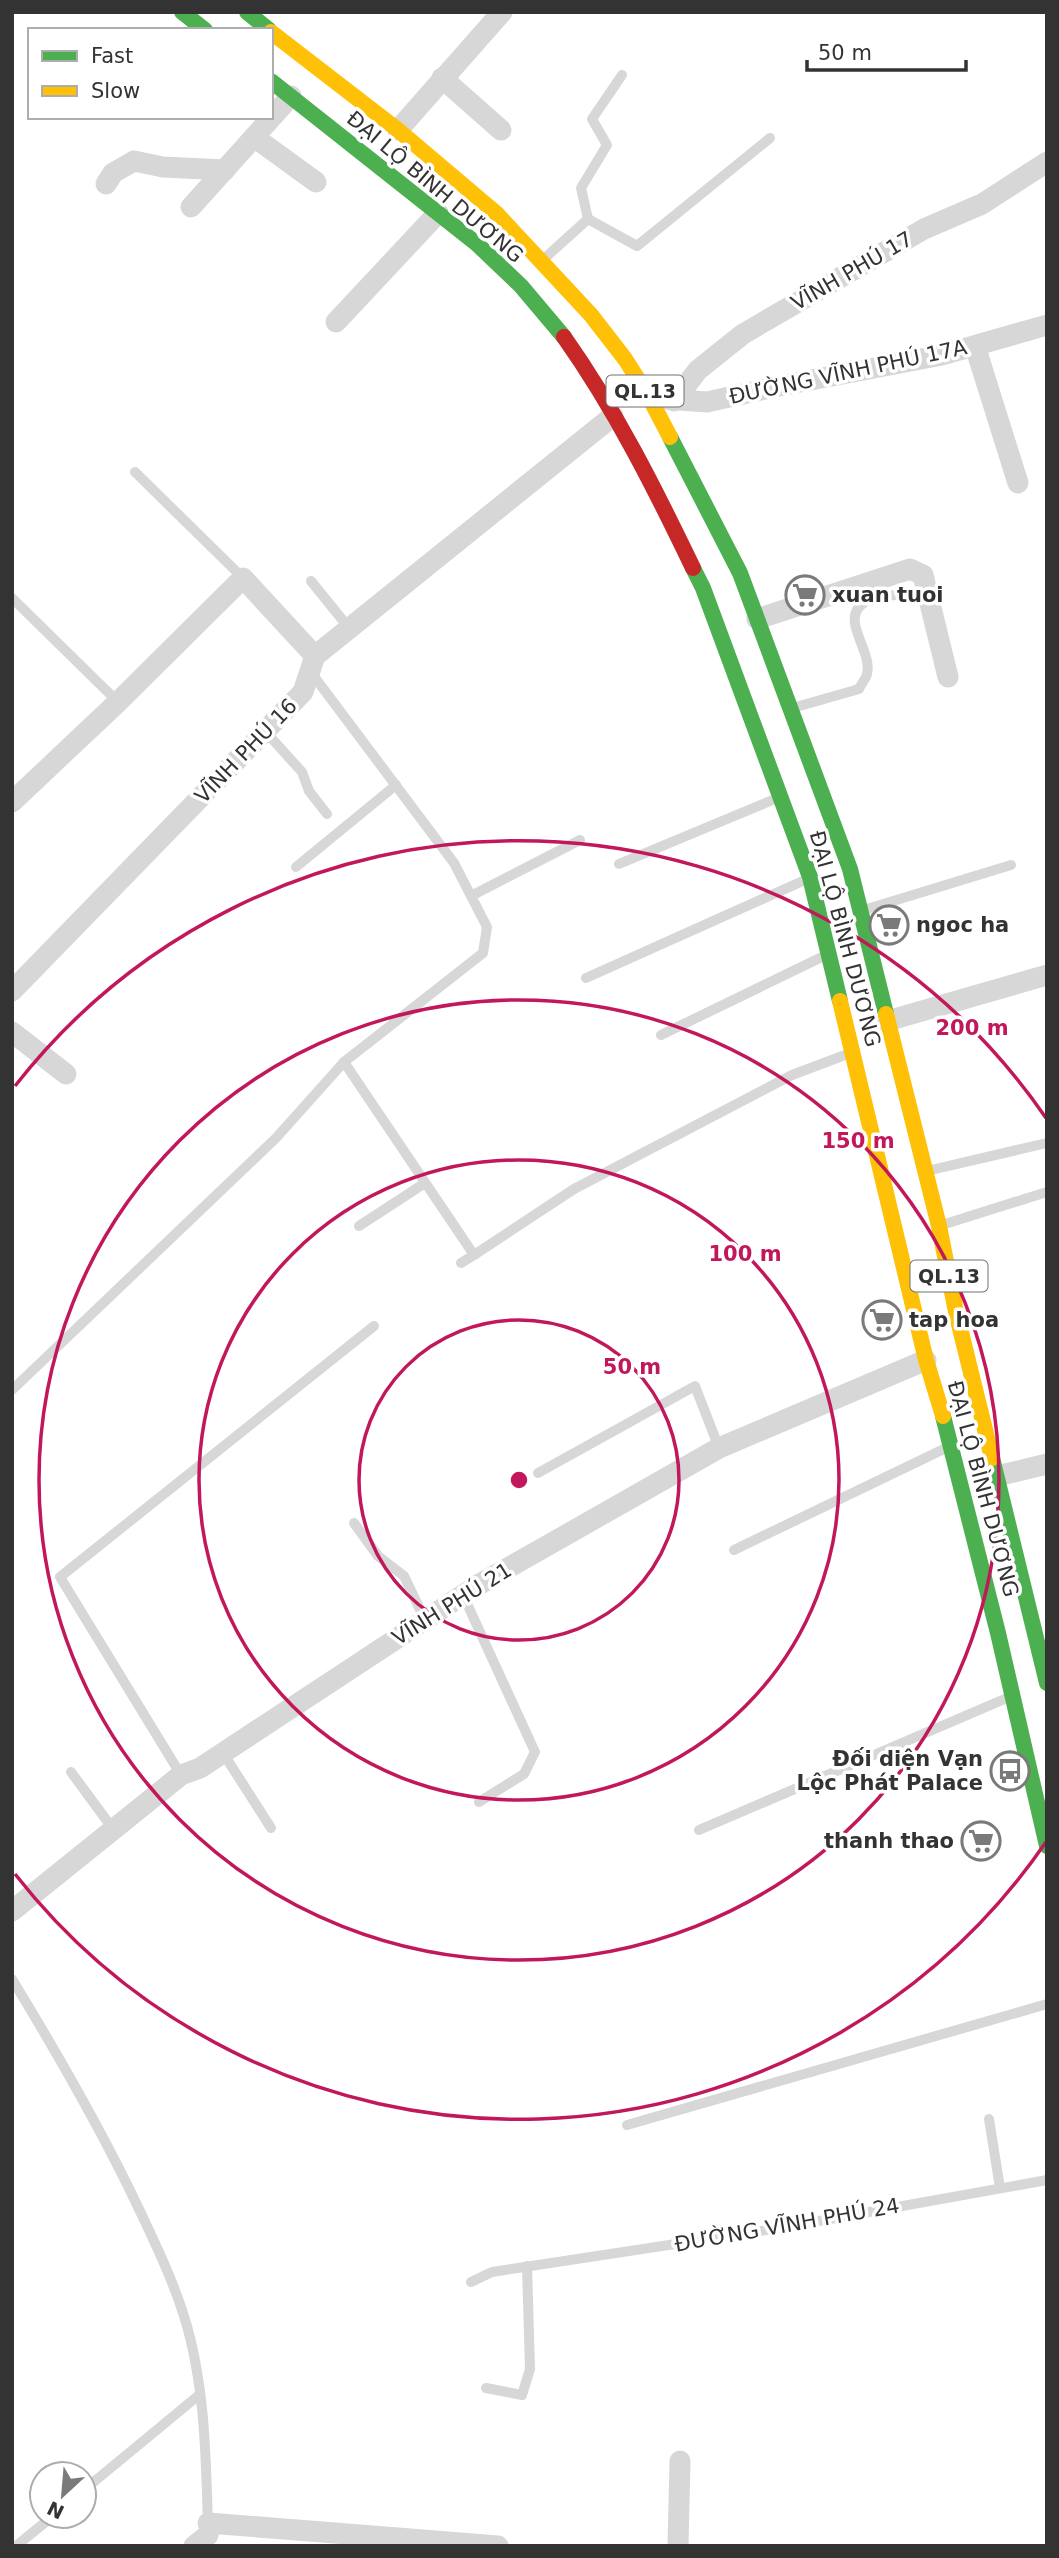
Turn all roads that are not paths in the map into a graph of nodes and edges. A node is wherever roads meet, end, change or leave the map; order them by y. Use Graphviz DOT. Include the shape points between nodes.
graph roads {
  1 [pos="182,12"];
  2 [pos="247,12"];
  3 [pos="502,12"];
  4 [pos="202,28"];
  5 [pos="266,28"];
  6 [pos="273,33"];
  7 [pos="622,75"];
  8 [pos="442,78"];
  9 [pos="273,82"];
  10 [pos="291,96"];
  11 [pos="273,116"];
  12 [pos="270,119"];
  13 [pos="501,130"];
  14 [pos="398,131"];
  15 [pos="254,137"];
  16 [pos="770,138"];
  17 [pos="1047,162"];
  18 [pos="225,170"];
  19 [pos="316,182"];
  20 [pos="106,184"];
  21 [pos="191,207"];
  22 [pos="438,214"];
  23 [pos="588,219"];
  24 [pos="542,261"];
  25 [pos="336,322"];
  26 [pos="1047,325"];
  27 [pos="975,346"];
  28 [pos="648,395"];
  29 [pos="674,401"];
  30 [pos="613,416"];
  31 [pos="135,472"];
  32 [pos="1018,483"];
  33 [pos="243,578"];
  34 [pos="311,581"];
  35 [pos="903,594"];
  36 [pos="12,598"];
  37 [pos="757,619"];
  38 [pos="349,628"];
  39 [pos="312,663"];
  40 [pos="948,677"];
  41 [pos="118,702"];
  42 [pos="790,709"];
  43 [pos="265,731"];
  44 [pos="396,785"];
  45 [pos="781,797"];
  46 [pos="12,802"];
  47 [pos="327,814"];
  48 [pos="580,840"];
  49 [pos="619,864"];
  50 [pos="1011,865"];
  51 [pos="296,867"];
  52 [pos="810,877"];
  53 [pos="471,895"];
  54 [pos="859,911"];
  55 [pos="829,953"];
  56 [pos="1047,975"];
  57 [pos="586,978"];
  58 [pos="12,991"];
  59 [pos="887,1021"];
  60 [pos="12,1032"];
  61 [pos="661,1035"];
  62 [pos="854,1051"];
  63 [pos="344,1062"];
  64 [pos="65,1074"];
  65 [pos="1047,1143"];
  66 [pos="925,1171"];
  67 [pos="425,1183"];
  68 [pos="1047,1192"];
  69 [pos="359,1226"];
  70 [pos="939,1226"];
  71 [pos="474,1255"];
  72 [pos="461,1263"];
  73 [pos="374,1326"];
  74 [pos="945,1354"];
  75 [pos="12,1390"];
  76 [pos="952,1445"];
  77 [pos="719,1448"];
  78 [pos="1047,1464"];
  79 [pos="538,1473"];
  80 [pos="997,1476"];
  81 [pos="354,1523"];
  82 [pos="734,1550"];
  83 [pos="463,1595"];
  84 [pos="425,1620"];
  85 [pos="1047,1683"];
  86 [pos="1012,1695"];
  87 [pos="223,1753"];
  88 [pos="71,1772"];
  89 [pos="181,1775"];
  90 [pos="479,1802"];
  91 [pos="271,1828"];
  92 [pos="113,1829"];
  93 [pos="699,1830"];
  94 [pos="1047,1846"];
  95 [pos="13,1910"];
  96 [pos="12,1979"];
  97 [pos="1047,2004"];
  98 [pos="989,2119"];
  99 [pos="627,2125"];
  100 [pos="1047,2180"];
  101 [pos="1000,2188"];
  102 [pos="527,2266"];
  103 [pos="471,2282"];
  104 [pos="486,2388"];
  105 [pos="200,2395"];
  106 [pos="680,2461"];
  107 [pos="98,2479"];
  108 [pos="35,2530"];
  109 [pos="205,2538"];
  110 [pos="328,2539"];
  111 [pos="471,2545"];
  112 [pos="16,2546"];
  113 [pos="498,2546"];
  114 [pos="678,2546"];
  1 -- 4 [label="highway"];
  2 -- 5 [label="highway, ĐẠI LỘ BÌNH DƯƠNG / QL.13"];
  3 -- 8 [label="street"];
  6 -- 14 [label="highway, ĐẠI LỘ BÌNH DƯƠNG / QL.13"];
  7 -- 23 [label="lane" via="592,120 607,145 581,188"];
  8 -- 13 [label="street"];
  8 -- 14 [label="street"];
  9 -- 10 [label="highway, ĐẠI LỘ BÌNH DƯƠNG / QL.13"];
  10 -- 11 [label="street"];
  10 -- 22 [label="highway, ĐẠI LỘ BÌNH DƯƠNG / QL.13"];
  12 -- 15 [label="street"];
  14 -- 24 [label="highway, ĐẠI LỘ BÌNH DƯƠNG / QL.13" via="496,213"];
  15 -- 18 [label="street"];
  15 -- 19 [label="street"];
  16 -- 23 [label="lane" via="636,246"];
  17 -- 29 [label="street, VĨNH PHÚ 17" via="982,204 924,229 743,334 698,370"];
  18 -- 20 [label="street" via="134,161 113,173"];
  18 -- 21 [label="street"];
  22 -- 25 [label="street"];
  22 -- 30 [label="highway, ĐẠI LỘ BÌNH DƯƠNG / QL.13" via="522,286 592,376"];
  23 -- 24 [label="lane"];
  24 -- 28 [label="highway, ĐẠI LỘ BÌNH DƯƠNG / QL.13" via="591,315"];
  26 -- 27 [label="street, ĐƯỜNG VĨNH PHÚ 17A"];
  27 -- 29 [label="street, ĐƯỜNG VĨNH PHÚ 17A" via="706,402"];
  27 -- 32 [label="street"];
  28 -- 29 [label="street, ĐƯỜNG VĨNH PHÚ 17A"];
  28 -- 37 [label="highway, ĐẠI LỘ BÌNH DƯƠNG / QL.13" via="740,573"];
  30 -- 38 [label="street, VĨNH PHÚ 16"];
  30 -- 45 [label="highway, ĐẠI LỘ BÌNH DƯƠNG / QL.13" via="703,588"];
  31 -- 33 [label="lane"];
  33 -- 39 [label="street"];
  33 -- 41 [label="street"];
  34 -- 38 [label="lane"];
  35 -- 42 [label="lane" via="867,600 856,609 853,618 867,664 859,688"];
  36 -- 41 [label="lane"];
  37 -- 40 [label="street" via="910,569 923,575"];
  37 -- 42 [label="highway, ĐẠI LỘ BÌNH DƯƠNG / QL.13"];
  38 -- 39 [label="street, VĨNH PHÚ 16"];
  39 -- 43 [label="street, VĨNH PHÚ 16" via="303,692"];
  39 -- 44 [label="lane"];
  41 -- 46 [label="street"];
  42 -- 54 [label="highway, ĐẠI LỘ BÌNH DƯƠNG / QL.13" via="850,869"];
  43 -- 47 [label="lane" via="302,772 309,791"];
  43 -- 58 [label="street, VĨNH PHÚ 16"];
  44 -- 51 [label="lane"];
  44 -- 53 [label="lane" via="454,863"];
  45 -- 49 [label="lane"];
  45 -- 52 [label="highway, ĐẠI LỘ BÌNH DƯƠNG / QL.13"];
  48 -- 53 [label="lane"];
  50 -- 54 [label="lane"];
  52 -- 55 [label="highway, ĐẠI LỘ BÌNH DƯƠNG / QL.13"];
  52 -- 57 [label="lane"];
  53 -- 63 [label="lane" via="487,927 483,953"];
  54 -- 59 [label="highway, ĐẠI LỘ BÌNH DƯƠNG / QL.13"];
  55 -- 61 [label="lane"];
  55 -- 62 [label="highway, ĐẠI LỘ BÌNH DƯƠNG / QL.13"];
  56 -- 59 [label="street"];
  59 -- 66 [label="highway, ĐẠI LỘ BÌNH DƯƠNG / QL.13"];
  60 -- 64 [label="street"];
  62 -- 71 [label="lane" via="792,1075 574,1189"];
  62 -- 74 [label="highway, ĐẠI LỘ BÌNH DƯƠNG / QL.13"];
  63 -- 67 [label="lane"];
  63 -- 75 [label="lane" via="276,1138"];
  65 -- 66 [label="lane"];
  66 -- 70 [label="highway, ĐẠI LỘ BÌNH DƯƠNG / QL.13"];
  67 -- 69 [label="lane"];
  67 -- 71 [label="lane"];
  68 -- 70 [label="lane"];
  70 -- 74 [label="highway, ĐẠI LỘ BÌNH DƯƠNG / QL.13"];
  71 -- 72 [label="lane"];
  73 -- 89 [label="lane" via="60,1577"];
  74 -- 76 [label="highway, ĐẠI LỘ BÌNH DƯƠNG / QL.13"];
  74 -- 77 [label="street, VĨNH PHÚ 21"];
  74 -- 80 [label="highway, ĐẠI LỘ BÌNH DƯƠNG / QL.13"];
  76 -- 82 [label="lane"];
  76 -- 86 [label="highway, ĐẠI LỘ BÌNH DƯƠNG / QL.13"];
  77 -- 79 [label="lane" via="695,1386"];
  77 -- 83 [label="street, VĨNH PHÚ 21"];
  78 -- 80 [label="street"];
  80 -- 85 [label="highway, ĐẠI LỘ BÌNH DƯƠNG / QL.13"];
  81 -- 84 [label="lane" via="378,1556 404,1576"];
  83 -- 84 [label="street, VĨNH PHÚ 21"];
  83 -- 90 [label="lane" via="535,1752 524,1774"];
  84 -- 87 [label="street, VĨNH PHÚ 21"];
  86 -- 93 [label="lane"];
  86 -- 94 [label="highway, ĐẠI LỘ BÌNH DƯƠNG / QL.13"];
  87 -- 89 [label="street, VĨNH PHÚ 21"];
  87 -- 91 [label="lane"];
  88 -- 92 [label="lane"];
  89 -- 92 [label="street, VĨNH PHÚ 21"];
  92 -- 95 [label="street, VĨNH PHÚ 21"];
  96 -- 105 [label="lane" via="120,2168 164,2262 184,2318"];
  97 -- 99 [label="lane"];
  98 -- 101 [label="lane"];
  100 -- 101 [label="lane, ĐƯỜNG VĨNH PHÚ 24"];
  101 -- 102 [label="lane, ĐƯỜNG VĨNH PHÚ 24" via="780,2228"];
  102 -- 103 [label="lane, ĐƯỜNG VĨNH PHÚ 24" via="492,2272"];
  102 -- 104 [label="lane" via="530,2369 522,2395"];
  105 -- 107 [label="lane"];
  105 -- 109 [label="lane" via="206,2456"];
  106 -- 114 [label="street"];
  108 -- 112 [label="lane"];
  109 -- 110 [label="street"];
  110 -- 111 [label="street"];
  111 -- 113 [label="street"];
}
